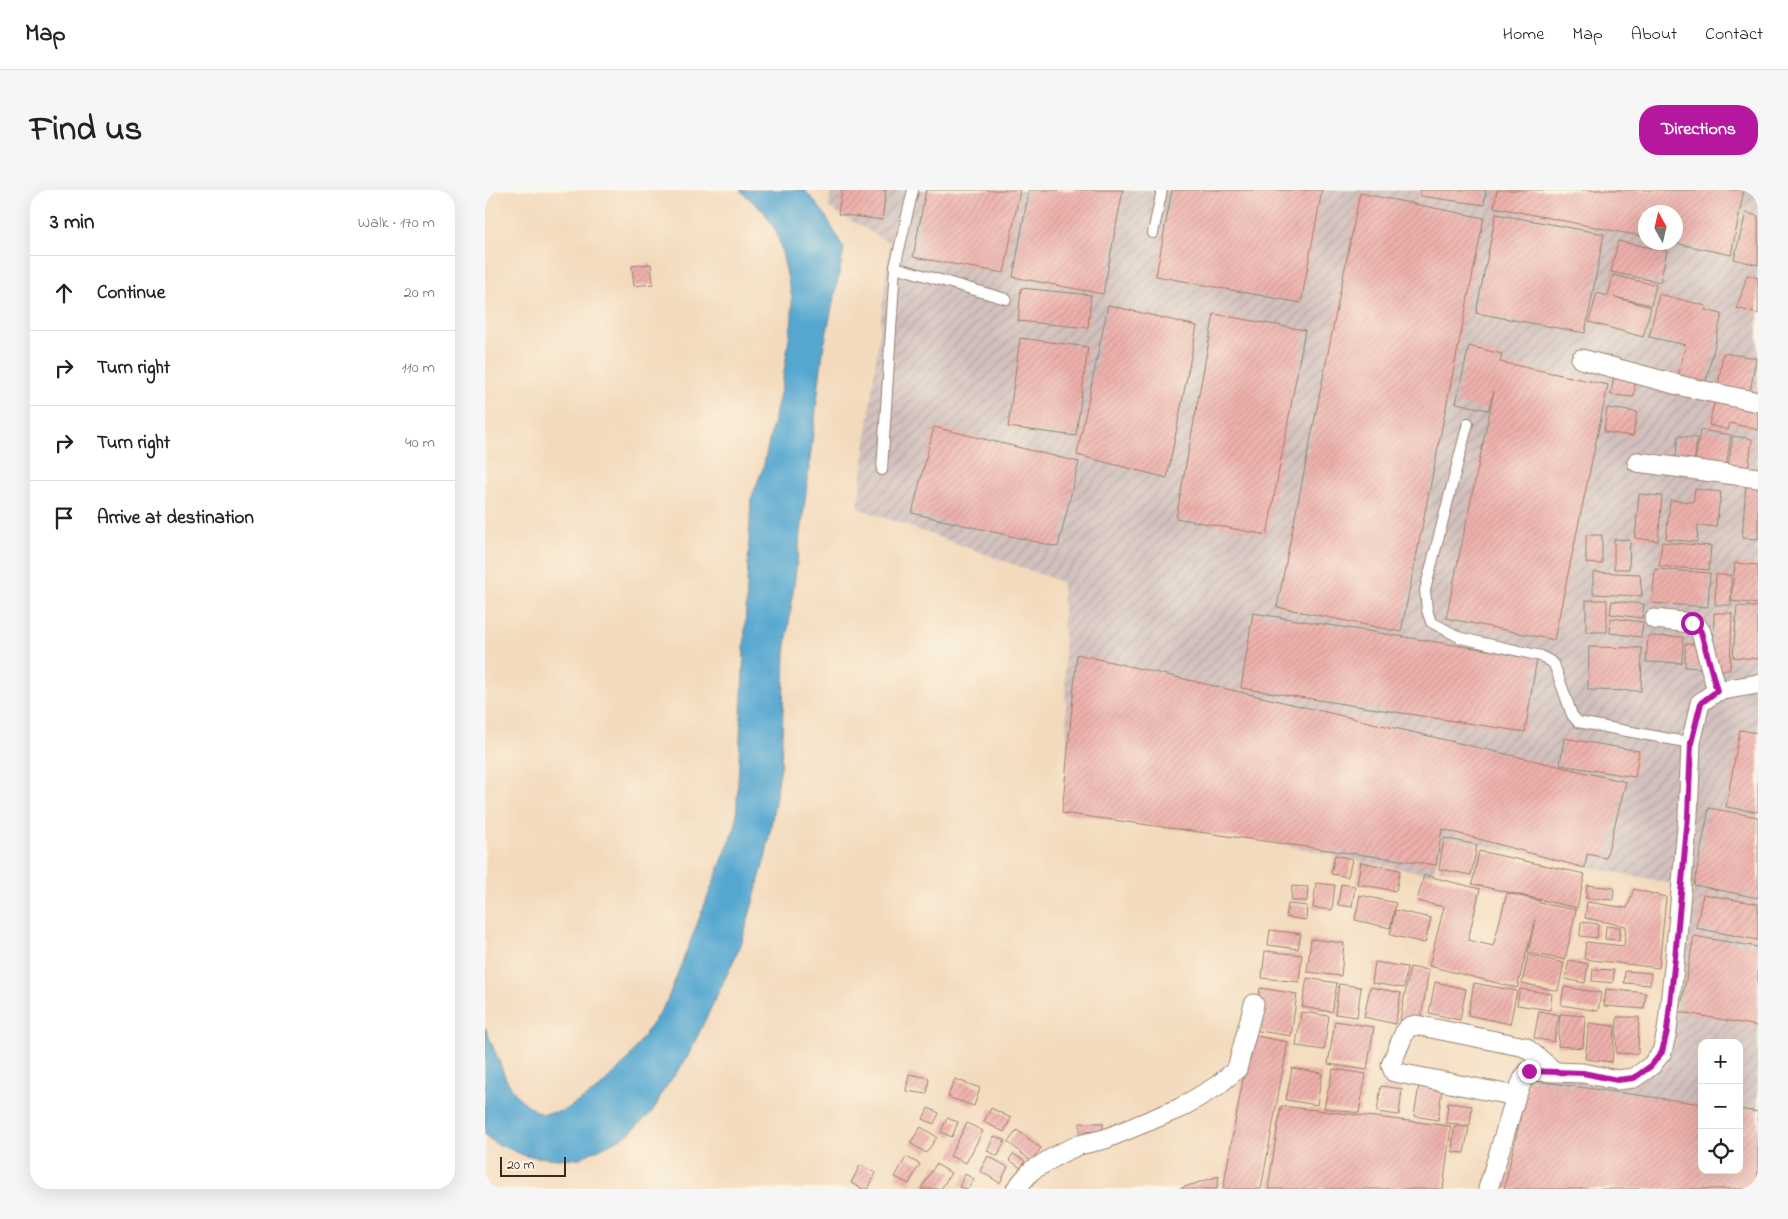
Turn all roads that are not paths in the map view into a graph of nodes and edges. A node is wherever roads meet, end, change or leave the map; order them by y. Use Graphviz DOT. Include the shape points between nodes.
graph roads {
  1 [pos="913,190"];
  2 [pos="1162,190"];
  3 [pos="1153,233"];
  4 [pos="895,267"];
  5 [pos="1006,299"];
  6 [pos="1581,358"];
  7 [pos="1758,402"];
  8 [pos="1468,423"];
  9 [pos="1637,462"];
  10 [pos="882,470"];
  11 [pos="1758,478"];
  12 [pos="1654,619"];
  13 [pos="1758,684"];
  14 [pos="1717,691"];
  15 [pos="1691,743"];
  16 [pos="1254,1004"];
  17 [pos="1554,1071"];
  18 [pos="1516,1096"];
  19 [pos="1016,1189"];
  20 [pos="1488,1189"];
  1 -- 4 [label="lane"];
  2 -- 3 [label="lane"];
  4 -- 5 [label="lane"];
  4 -- 10 [label="lane"];
  6 -- 7 [label="street" via="1685,387"];
  8 -- 15 [label="lane" via="1425,590 1431,622 1461,638 1550,660 1572,715 1578,722"];
  9 -- 11 [label="street"];
  12 -- 14 [label="street" via="1697,626"];
  13 -- 14 [label="street"];
  14 -- 15 [label="street" via="1701,703"];
  15 -- 17 [label="street" via="1675,958 1662,1052 1651,1066 1634,1078 1617,1080"];
  16 -- 19 [label="street" via="1237,1069 1217,1086 1180,1108 1061,1153 1031,1171"];
  17 -- 18 [label="street" via="1529,1071"];
  17 -- 18 [label="street" via="1525,1047 1416,1025 1405,1031 1391,1065 1394,1072"];
  18 -- 20 [label="street"];
}
